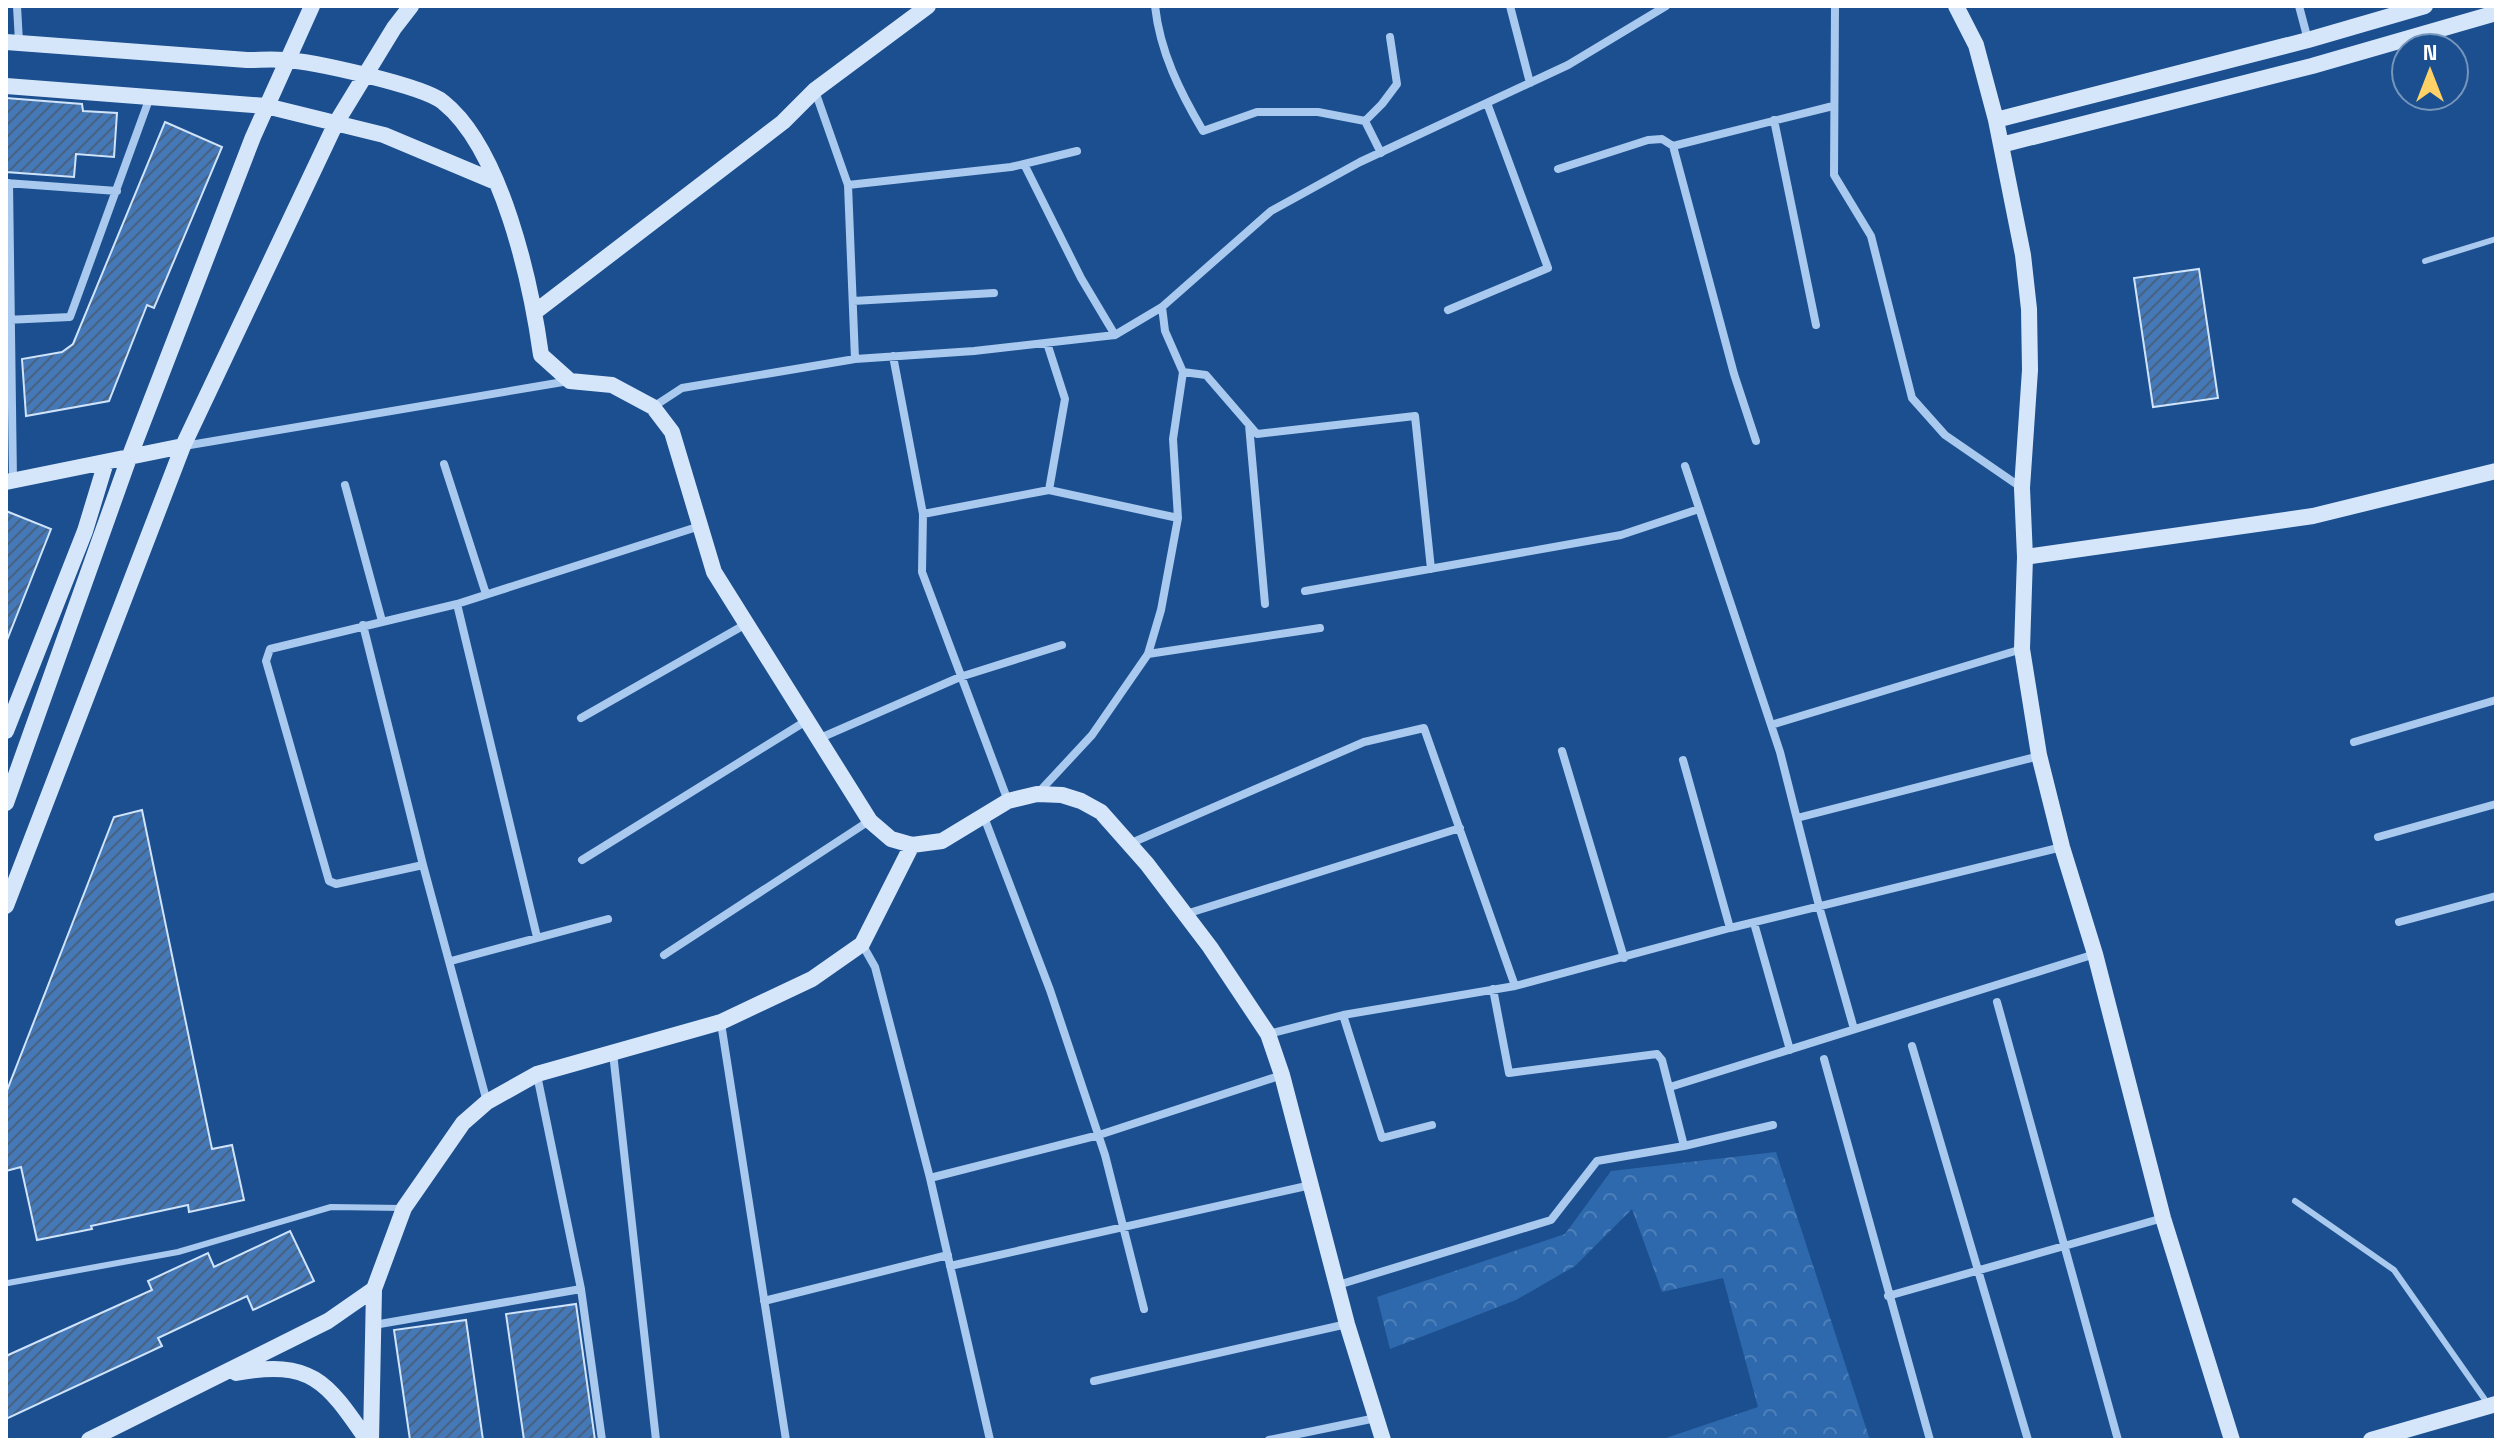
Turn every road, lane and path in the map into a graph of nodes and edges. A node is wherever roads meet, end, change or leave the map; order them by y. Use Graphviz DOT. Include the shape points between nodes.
graph roads {
  1 [pos="17,6"];
  2 [pos="312,6"];
  3 [pos="411,6"];
  4 [pos="928,6"];
  5 [pos="1155,6"];
  6 [pos="1510,6"];
  7 [pos="1666,6"];
  8 [pos="1835,6"];
  9 [pos="1956,6"];
  10 [pos="2299,6"];
  11 [pos="2425,6"];
  12 [pos="2400,9"];
  13 [pos="1651,10"];
  14 [pos="2496,13"];
  15 [pos="1390,37"];
  16 [pos="2308,40"];
  17 [pos="13,42"];
  18 [pos="287,60"];
  19 [pos="363,76"];
  20 [pos="1530,83"];
  21 [pos="6,86"];
  22 [pos="815,90"];
  23 [pos="150,96"];
  24 [pos="1487,103"];
  25 [pos="266,106"];
  26 [pos="1833,106"];
  27 [pos="1774,120"];
  28 [pos="1996,120"];
  29 [pos="1365,121"];
  30 [pos="336,123"];
  31 [pos="2001,145"];
  32 [pos="1673,146"];
  33 [pos="1077,151"];
  34 [pos="1381,153"];
  35 [pos="1024,164"];
  36 [pos="1558,169"];
  37 [pos="496,182"];
  38 [pos="8,183"];
  39 [pos="848,185"];
  40 [pos="117,191"];
  41 [pos="2496,239"];
  42 [pos="2425,261"];
  43 [pos="994,293"];
  44 [pos="853,301"];
  45 [pos="1162,307"];
  46 [pos="1448,310"];
  47 [pos="535,312"];
  48 [pos="9,320"];
  49 [pos="1816,325"];
  50 [pos="1115,335"];
  51 [pos="1047,343"];
  52 [pos="893,356"];
  53 [pos="855,359"];
  54 [pos="1183,372"];
  55 [pos="570,381"];
  56 [pos="653,407"];
  57 [pos="1249,424"];
  58 [pos="1756,441"];
  59 [pos="183,446"];
  60 [pos="129,458"];
  61 [pos="106,462"];
  62 [pos="444,464"];
  63 [pos="1685,466"];
  64 [pos="2496,471"];
  65 [pos="10,482"];
  66 [pos="345,485"];
  67 [pos="2022,488"];
  68 [pos="1049,490"];
  69 [pos="1699,509"];
  70 [pos="923,514"];
  71 [pos="1178,518"];
  72 [pos="700,526"];
  73 [pos="2025,557"];
  74 [pos="1431,569"];
  75 [pos="1305,591"];
  76 [pos="486,594"];
  77 [pos="457,604"];
  78 [pos="1265,604"];
  79 [pos="382,621"];
  80 [pos="746,624"];
  81 [pos="363,625"];
  82 [pos="1320,628"];
  83 [pos="1062,645"];
  84 [pos="2022,649"];
  85 [pos="1148,654"];
  86 [pos="960,677"];
  87 [pos="2496,700"];
  88 [pos="581,718"];
  89 [pos="806,721"];
  90 [pos="1771,725"];
  91 [pos="6,731"];
  92 [pos="817,739"];
  93 [pos="2354,742"];
  94 [pos="1562,751"];
  95 [pos="2039,755"];
  96 [pos="1683,760"];
  97 [pos="1037,794"];
  98 [pos="1008,801"];
  99 [pos="6,803"];
  100 [pos="2496,804"];
  101 [pos="984,817"];
  102 [pos="1797,818"];
  103 [pos="870,821"];
  104 [pos="1460,828"];
  105 [pos="2378,837"];
  106 [pos="1129,844"];
  107 [pos="912,845"];
  108 [pos="2062,847"];
  109 [pos="582,860"];
  110 [pos="423,865"];
  111 [pos="2496,896"];
  112 [pos="6,906"];
  113 [pos="1819,906"];
  114 [pos="1185,915"];
  115 [pos="608,919"];
  116 [pos="2399,922"];
  117 [pos="1754,923"];
  118 [pos="1730,928"];
  119 [pos="537,937"];
  120 [pos="862,944"];
  121 [pos="2095,954"];
  122 [pos="664,955"];
  123 [pos="1624,958"];
  124 [pos="451,961"];
  125 [pos="1515,986"];
  126 [pos="1493,989"];
  127 [pos="1997,1002"];
  128 [pos="1343,1015"];
  129 [pos="721,1022"];
  130 [pos="1854,1029"];
  131 [pos="1268,1034"];
  132 [pos="1912,1046"];
  133 [pos="1790,1050"];
  134 [pos="613,1053"];
  135 [pos="1824,1059"];
  136 [pos="537,1074"];
  137 [pos="1282,1075"];
  138 [pos="1670,1087"];
  139 [pos="487,1102"];
  140 [pos="1432,1125"];
  141 [pos="1773,1125"];
  142 [pos="1099,1135"];
  143 [pos="1684,1146"];
  144 [pos="930,1178"];
  145 [pos="1311,1185"];
  146 [pos="2295,1201"];
  147 [pos="404,1208"];
  148 [pos="2163,1218"];
  149 [pos="1125,1228"];
  150 [pos="2063,1247"];
  151 [pos="948,1255"];
  152 [pos="950,1266"];
  153 [pos="1977,1271"];
  154 [pos="8,1283"];
  155 [pos="1337,1286"];
  156 [pos="374,1289"];
  157 [pos="581,1289"];
  158 [pos="1888,1296"];
  159 [pos="764,1301"];
  160 [pos="1144,1309"];
  161 [pos="1347,1324"];
  162 [pos="373,1325"];
  163 [pos="223,1376"];
  164 [pos="1094,1381"];
  165 [pos="2493,1405"];
  166 [pos="1376,1418"];
  167 [pos="89,1440"];
  168 [pos="369,1440"];
  169 [pos="602,1440"];
  170 [pos="656,1440"];
  171 [pos="786,1440"];
  172 [pos="990,1440"];
  173 [pos="1269,1440"];
  174 [pos="1383,1440"];
  175 [pos="1930,1440"];
  176 [pos="2028,1440"];
  177 [pos="2118,1440"];
  178 [pos="2232,1440"];
  179 [pos="2371,1440"];
  1 -- 17 [label="street"];
  2 -- 18 [label="street"];
  3 -- 19 [label="street"];
  4 -- 22 [label="street"];
  5 -- 29 [label="street" via="1175,83 1203,131 1257,112 1318,112"];
  6 -- 20 [label="street"];
  7 -- 13 [label="street"];
  8 -- 26 [label="street"];
  9 -- 28 [label="street" via="1976,45"];
  10 -- 16 [label="street"];
  11 -- 12 [label="street"];
  12 -- 16 [label="street"];
  13 -- 20 [label="street" via="1568,65"];
  14 -- 31 [label="street"];
  15 -- 29 [label="street" via="1397,84"];
  16 -- 28 [label="street"];
  17 -- 18 [label="street"];
  18 -- 19 [label="street"];
  18 -- 25 [label="street"];
  19 -- 30 [label="street"];
  19 -- 37 [label="street" via="441,100 462,120"];
  20 -- 24 [label="street"];
  21 -- 23 [label="street"];
  22 -- 39 [label="street"];
  22 -- 47 [label="street" via="783,122"];
  23 -- 25 [label="street"];
  23 -- 40 [label="street"];
  24 -- 34 [label="street"];
  24 -- 46 [label="street" via="1548,268"];
  25 -- 30 [label="street"];
  25 -- 60 [label="street"];
  26 -- 27 [label="street"];
  26 -- 67 [label="street" via="1834,175 1871,236 1912,398 1945,435"];
  27 -- 32 [label="street"];
  27 -- 49 [label="street"];
  28 -- 31 [label="street"];
  29 -- 34 [label="street"];
  30 -- 37 [label="street" via="384,135"];
  30 -- 59 [label="street"];
  31 -- 67 [label="street" via="2029,309"];
  32 -- 36 [label="street" via="1662,139 1648,140"];
  32 -- 58 [label="street"];
  33 -- 35 [label="street"];
  34 -- 45 [label="street" via="1271,211"];
  35 -- 39 [label="street"];
  35 -- 50 [label="street"];
  37 -- 47 [label="street"];
  38 -- 40 [label="street"];
  38 -- 48 [label="street"];
  39 -- 44 [label="street"];
  40 -- 48 [label="street" via="70,317"];
  41 -- 42 [label="lane"];
  43 -- 44 [label="street"];
  44 -- 53 [label="street"];
  45 -- 50 [label="street"];
  45 -- 54 [label="street" via="1165,331"];
  47 -- 55 [label="street" via="541,355"];
  48 -- 65 [label="street"];
  50 -- 51 [label="street"];
  51 -- 52 [label="street"];
  51 -- 68 [label="street" via="1065,399"];
  52 -- 53 [label="street"];
  52 -- 70 [label="street"];
  53 -- 56 [label="street" via="682,388"];
  54 -- 57 [label="street" via="1206,375"];
  54 -- 71 [label="street" via="1173,439"];
  55 -- 56 [label="street" via="612,385"];
  55 -- 59 [label="street"];
  56 -- 72 [label="street" via="672,432"];
  57 -- 74 [label="street" via="1257,434 1415,416"];
  57 -- 78 [label="street"];
  59 -- 60 [label="street"];
  59 -- 112 [label="street"];
  60 -- 61 [label="street"];
  60 -- 99 [label="street"];
  61 -- 65 [label="street"];
  61 -- 91 [label="street" via="85,531"];
  62 -- 76 [label="street"];
  63 -- 69 [label="street"];
  64 -- 73 [label="street" via="2313,516"];
  66 -- 79 [label="street"];
  67 -- 73 [label="street"];
  68 -- 70 [label="street"];
  68 -- 71 [label="street"];
  69 -- 74 [label="street" via="1621,535"];
  69 -- 90 [label="street"];
  70 -- 86 [label="street" via="922,572"];
  71 -- 85 [label="street"];
  72 -- 76 [label="street"];
  72 -- 80 [label="street" via="714,572"];
  73 -- 84 [label="street"];
  74 -- 75 [label="street"];
  76 -- 77 [label="street"];
  77 -- 79 [label="street"];
  77 -- 119 [label="street"];
  79 -- 81 [label="street"];
  80 -- 88 [label="street"];
  80 -- 89 [label="street"];
  81 -- 110 [label="street"];
  81 -- 110 [label="street" via="277,646 266,661 329,881 336,884"];
  82 -- 85 [label="street"];
  83 -- 86 [label="street"];
  84 -- 90 [label="street"];
  84 -- 95 [label="street"];
  85 -- 97 [label="street" via="1092,735"];
  86 -- 92 [label="street"];
  86 -- 98 [label="street"];
  87 -- 93 [label="street"];
  89 -- 92 [label="street"];
  89 -- 109 [label="street"];
  90 -- 102 [label="street"];
  92 -- 103 [label="street"];
  94 -- 123 [label="street"];
  95 -- 102 [label="street"];
  95 -- 108 [label="street"];
  96 -- 118 [label="street"];
  97 -- 98 [label="street"];
  97 -- 106 [label="street" via="1081,801 1101,812"];
  98 -- 101 [label="street"];
  100 -- 105 [label="street"];
  101 -- 107 [label="street" via="942,841"];
  101 -- 142 [label="street"];
  102 -- 113 [label="street"];
  103 -- 107 [label="street" via="891,839"];
  103 -- 122 [label="street"];
  104 -- 106 [label="street" via="1424,728 1364,742"];
  104 -- 114 [label="street"];
  104 -- 125 [label="street"];
  106 -- 114 [label="street"];
  107 -- 120 [label="street"];
  108 -- 113 [label="street"];
  108 -- 121 [label="street"];
  110 -- 124 [label="street"];
  111 -- 116 [label="street"];
  113 -- 117 [label="street"];
  113 -- 130 [label="street"];
  114 -- 131 [label="street"];
  115 -- 119 [label="street"];
  117 -- 118 [label="street"];
  117 -- 133 [label="street"];
  118 -- 123 [label="street"];
  119 -- 124 [label="street"];
  120 -- 129 [label="street" via="812,979"];
  120 -- 144 [label="street" via="875,967"];
  121 -- 130 [label="street"];
  121 -- 148 [label="street"];
  123 -- 125 [label="street"];
  124 -- 139 [label="street"];
  125 -- 126 [label="street"];
  126 -- 128 [label="street"];
  126 -- 138 [label="street" via="1509,1073 1652,1053 1660,1055"];
  127 -- 150 [label="street"];
  128 -- 131 [label="street"];
  128 -- 140 [label="street" via="1382,1138"];
  129 -- 134 [label="street"];
  129 -- 159 [label="street"];
  130 -- 133 [label="street"];
  131 -- 137 [label="street"];
  132 -- 153 [label="street"];
  133 -- 138 [label="street"];
  134 -- 136 [label="street"];
  134 -- 170 [label="street"];
  135 -- 158 [label="street"];
  136 -- 139 [label="street"];
  136 -- 157 [label="street"];
  137 -- 142 [label="street"];
  137 -- 145 [label="street"];
  138 -- 143 [label="street"];
  139 -- 147 [label="street" via="463,1123"];
  141 -- 143 [label="street"];
  142 -- 144 [label="street"];
  142 -- 149 [label="street"];
  143 -- 155 [label="street" via="1597,1161 1551,1220"];
  144 -- 151 [label="street"];
  145 -- 149 [label="street"];
  145 -- 155 [label="street"];
  146 -- 165 [label="lane" via="2394,1270"];
  147 -- 154 [label="lane" via="331,1207 178,1252"];
  147 -- 156 [label="street"];
  148 -- 150 [label="street"];
  148 -- 178 [label="street"];
  149 -- 152 [label="street"];
  149 -- 160 [label="street"];
  150 -- 153 [label="street"];
  150 -- 177 [label="street"];
  151 -- 152 [label="street"];
  151 -- 159 [label="street"];
  152 -- 172 [label="street"];
  153 -- 158 [label="street"];
  153 -- 176 [label="street"];
  155 -- 161 [label="street"];
  156 -- 162 [label="street"];
  156 -- 163 [label="street" via="328,1321"];
  157 -- 162 [label="street"];
  157 -- 169 [label="street"];
  158 -- 175 [label="street"];
  159 -- 171 [label="street"];
  161 -- 164 [label="street"];
  161 -- 166 [label="street"];
  162 -- 168 [label="street"];
  163 -- 167 [label="street"];
  163 -- 168 [label="street" via="255,1370 310,1376 327,1386"];
  165 -- 179 [label="street"];
  166 -- 173 [label="street"];
  166 -- 174 [label="street"];
}
